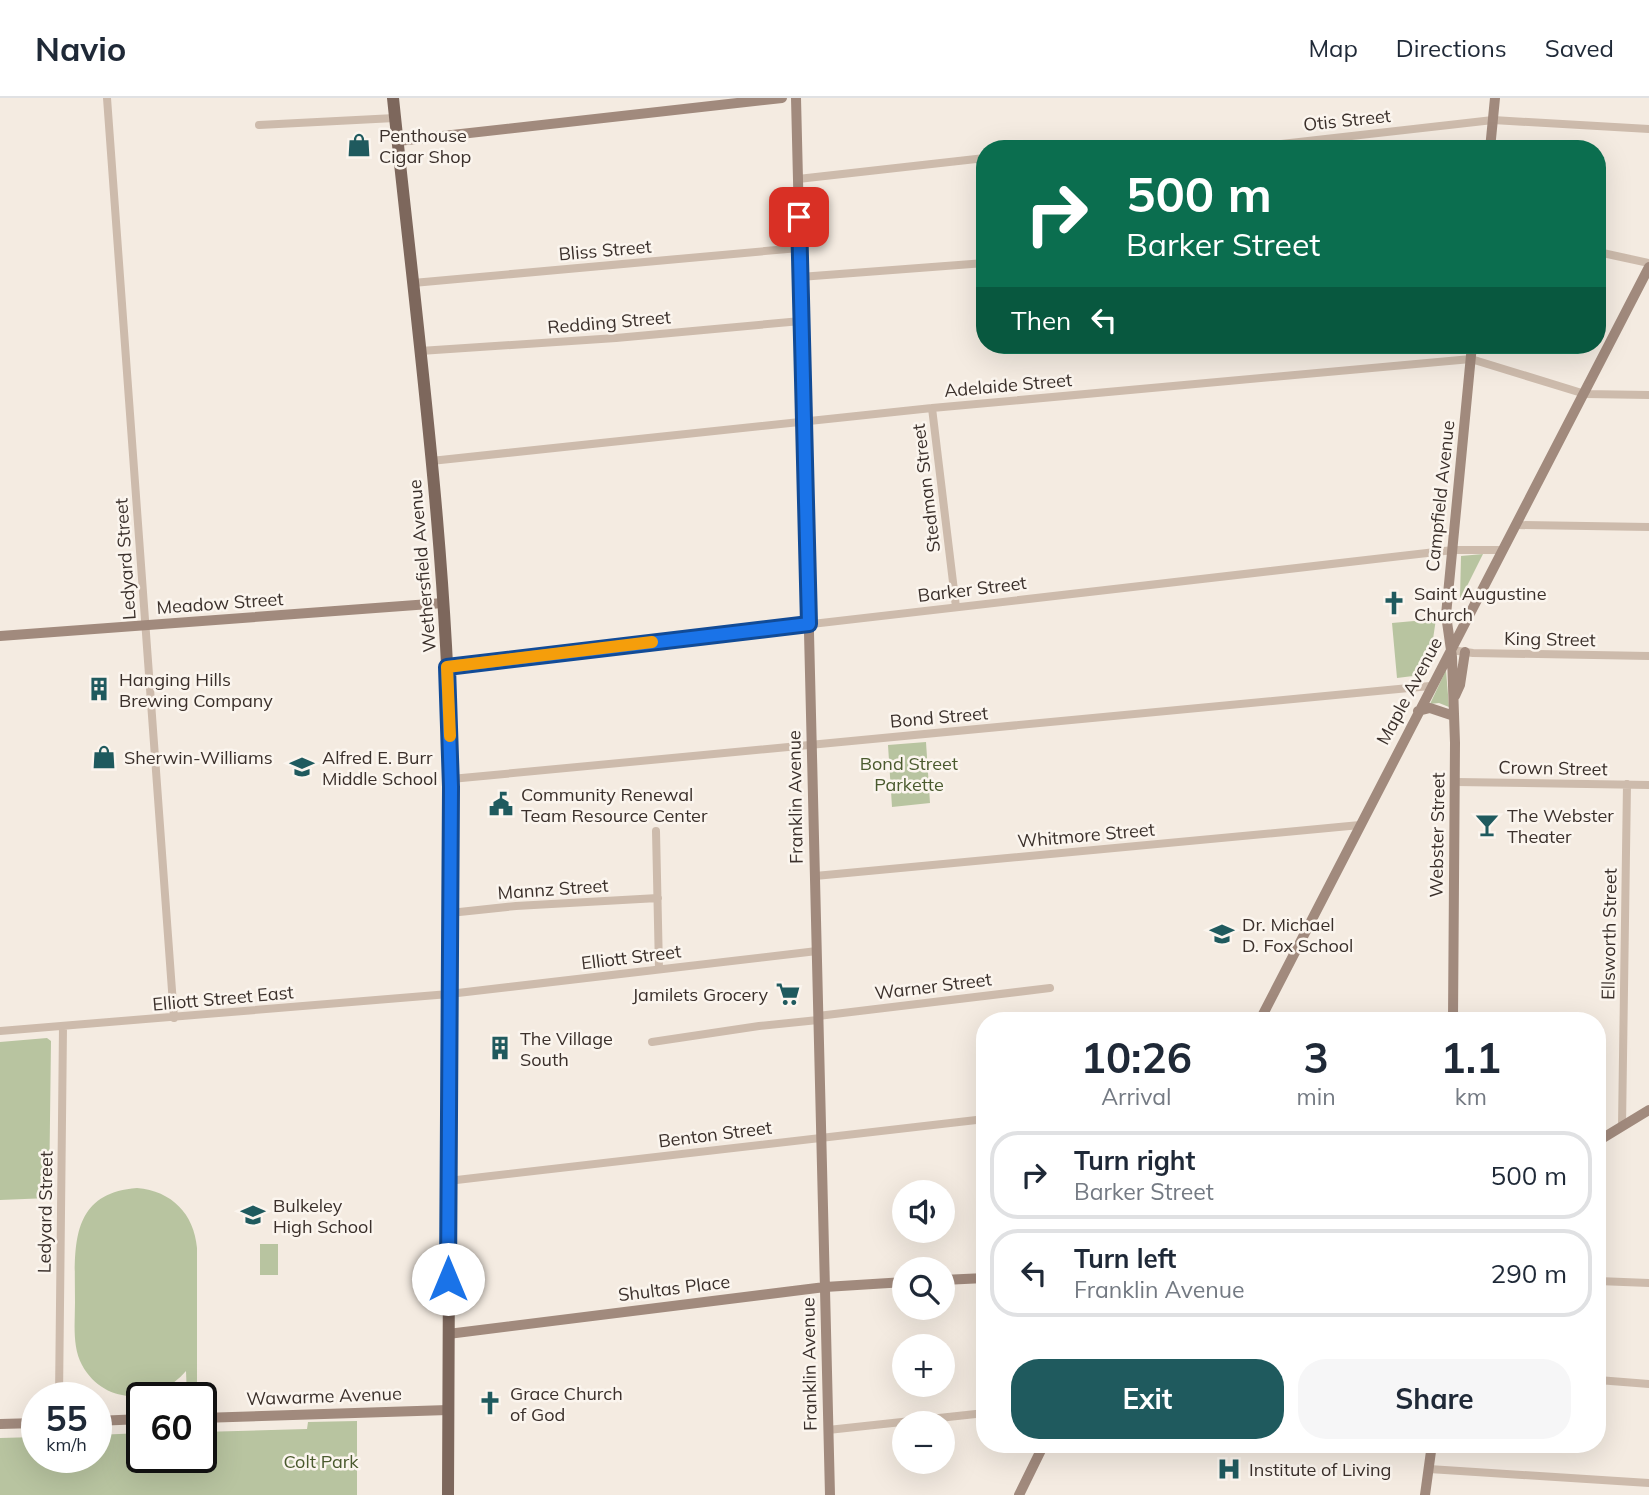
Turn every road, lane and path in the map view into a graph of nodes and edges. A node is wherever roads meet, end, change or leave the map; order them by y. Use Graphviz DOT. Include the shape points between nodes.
graph roads {
  1 [pos="107,98"];
  2 [pos="393,98"];
  3 [pos="782,98"];
  4 [pos="796,98"];
  5 [pos="1495,98"];
  6 [pos="395,118"];
  7 [pos="1493,120"];
  8 [pos="259,125"];
  9 [pos="1649,130"];
  10 [pos="1316,140"];
  11 [pos="1491,140"];
  12 [pos="398,141"];
  13 [pos="976,159"];
  14 [pos="798,179"];
  15 [pos="799,248"];
  16 [pos="1606,254"];
  17 [pos="976,264"];
  18 [pos="1649,265"];
  19 [pos="800,277"];
  20 [pos="412,283"];
  21 [pos="801,321"];
  22 [pos="420,351"];
  23 [pos="1606,352"];
  24 [pos="1471,354"];
  25 [pos="1605,354"];
  26 [pos="1471,359"];
  27 [pos="1585,394"];
  28 [pos="1649,395"];
  29 [pos="932,408"];
  30 [pos="804,422"];
  31 [pos="431,461"];
  32 [pos="1517,525"];
  33 [pos="1649,527"];
  34 [pos="1452,550"];
  35 [pos="1502,550"];
  36 [pos="443,603"];
  37 [pos="956,607"];
  38 [pos="809,624"];
  39 [pos="146,626"];
  40 [pos="0,636"];
  41 [pos="1451,650"];
  42 [pos="1465,652"];
  43 [pos="1649,656"];
  44 [pos="447,667"];
  45 [pos="1430,686"];
  46 [pos="1453,698"];
  47 [pos="1418,711"];
  48 [pos="1454,716"];
  49 [pos="812,745"];
  50 [pos="451,779"];
  51 [pos="1456,782"];
  52 [pos="1627,784"];
  53 [pos="1649,785"];
  54 [pos="1360,825"];
  55 [pos="656,831"];
  56 [pos="815,876"];
  57 [pos="658,898"];
  58 [pos="450,913"];
  59 [pos="817,951"];
  60 [pos="659,969"];
  61 [pos="1051,988"];
  62 [pos="449,994"];
  63 [pos="1264,1012"];
  64 [pos="1453,1012"];
  65 [pos="174,1017"];
  66 [pos="818,1018"];
  67 [pos="63,1027"];
  68 [pos="0,1031"];
  69 [pos="652,1042"];
  70 [pos="1649,1110"];
  71 [pos="976,1120"];
  72 [pos="1622,1126"];
  73 [pos="1606,1136"];
  74 [pos="821,1138"];
  75 [pos="448,1181"];
  76 [pos="976,1278"];
  77 [pos="955,1279"];
  78 [pos="1606,1281"];
  79 [pos="892,1283"];
  80 [pos="1649,1283"];
  81 [pos="825,1287"];
  82 [pos="448,1334"];
  83 [pos="1606,1381"];
  84 [pos="59,1382"];
  85 [pos="1649,1384"];
  86 [pos="448,1410"];
  87 [pos="976,1414"];
  88 [pos="217,1417"];
  89 [pos="21,1423"];
  90 [pos="0,1424"];
  91 [pos="828,1430"];
  92 [pos="1040,1453"];
  93 [pos="1432,1453"];
  94 [pos="1429,1469"];
  95 [pos="1649,1483"];
  96 [pos="448,1495"];
  97 [pos="830,1495"];
  98 [pos="1019,1495"];
  99 [pos="1425,1495"];
  1 -- 39 [label="street, Ledyard Street"];
  2 -- 6 [label="main road, Wethersfield Avenue"];
  3 -- 12 [label="main road"];
  4 -- 14 [label="main road, Franklin Avenue"];
  5 -- 7 [label="main road"];
  6 -- 8 [label="street"];
  6 -- 12 [label="main road, Wethersfield Avenue"];
  7 -- 9 [label="street, Otis Street"];
  7 -- 10 [label="street, Otis Street"];
  7 -- 11 [label="main road"];
  12 -- 20 [label="main road, Wethersfield Avenue"];
  13 -- 14 [label="street"];
  14 -- 15 [label="main road, Franklin Avenue"];
  15 -- 19 [label="main road, Franklin Avenue"];
  15 -- 20 [label="street, Bliss Street"];
  16 -- 18 [label="street"];
  17 -- 19 [label="street"];
  18 -- 23 [label="main road, Maple Avenue"];
  19 -- 21 [label="main road, Franklin Avenue"];
  20 -- 22 [label="main road, Wethersfield Avenue"];
  21 -- 22 [label="street, Redding Street"];
  21 -- 30 [label="main road, Franklin Avenue"];
  22 -- 31 [label="main road, Wethersfield Avenue"];
  24 -- 26 [label="main road, Campfield Avenue"];
  25 -- 27 [label="main road, Maple Avenue"];
  26 -- 27 [label="street, Adelaide Street"];
  26 -- 29 [label="street, Adelaide Street"];
  26 -- 34 [label="main road, Campfield Avenue"];
  27 -- 28 [label="street, Adelaide Street"];
  27 -- 32 [label="main road, Maple Avenue"];
  29 -- 30 [label="street, Adelaide Street"];
  29 -- 37 [label="street, Stedman Street"];
  30 -- 31 [label="street, Adelaide Street"];
  30 -- 38 [label="main road, Franklin Avenue"];
  31 -- 36 [label="main road, Wethersfield Avenue"];
  32 -- 33 [label="street"];
  32 -- 35 [label="main road, Maple Avenue"];
  34 -- 35 [label="street, Barker Street"];
  34 -- 37 [label="street, Barker Street"];
  34 -- 41 [label="main road, Campfield Avenue" via="1446,615"];
  35 -- 41 [label="main road, Maple Avenue"];
  36 -- 39 [label="main road, Meadow Street"];
  36 -- 44 [label="main road, Wethersfield Avenue"];
  37 -- 38 [label="street, Barker Street"];
  38 -- 44 [label="street, Barker Street"];
  38 -- 49 [label="main road, Franklin Avenue"];
  39 -- 40 [label="main road, Meadow Street"];
  39 -- 65 [label="street, Ledyard Street"];
  41 -- 42 [label="street, King Street"];
  41 -- 45 [label="main road, Maple Avenue"];
  41 -- 46 [label="main road, Webster Street"];
  42 -- 43 [label="street, King Street"];
  42 -- 46 [label="main road"];
  44 -- 50 [label="main road, Wethersfield Avenue"];
  45 -- 47 [label="main road, Maple Avenue"];
  45 -- 49 [label="street, Bond Street"];
  46 -- 48 [label="main road, Webster Street"];
  47 -- 48 [label="main road" via="1430,708"];
  47 -- 54 [label="main road, Maple Avenue"];
  48 -- 51 [label="main road, Webster Street"];
  49 -- 50 [label="street, Bond Street"];
  49 -- 56 [label="main road, Franklin Avenue"];
  50 -- 58 [label="main road, Wethersfield Avenue"];
  51 -- 52 [label="street, Crown Street"];
  51 -- 64 [label="main road, Webster Street"];
  52 -- 53 [label="street, Crown Street"];
  52 -- 72 [label="street, Ellsworth Street"];
  54 -- 56 [label="street, Whitmore Street"];
  54 -- 63 [label="main road, Maple Avenue"];
  55 -- 57 [label="street"];
  56 -- 59 [label="main road, Franklin Avenue"];
  57 -- 58 [label="street, Mannz Street"];
  57 -- 60 [label="street"];
  58 -- 62 [label="main road, Wethersfield Avenue"];
  59 -- 60 [label="street, Elliott Street"];
  59 -- 66 [label="main road, Franklin Avenue"];
  60 -- 62 [label="street, Elliott Street"];
  61 -- 66 [label="street, Warner Street"];
  62 -- 65 [label="street, Elliott Street East"];
  62 -- 75 [label="main road, Wethersfield Avenue"];
  65 -- 67 [label="street, Elliott Street East"];
  66 -- 69 [label="street, Warner Street"];
  66 -- 74 [label="main road, Franklin Avenue"];
  67 -- 68 [label="street, Elliott Street East"];
  67 -- 84 [label="street, Ledyard Street"];
  70 -- 72 [label="main road"];
  71 -- 74 [label="street, Benton Street"];
  72 -- 73 [label="main road"];
  74 -- 75 [label="street, Benton Street"];
  74 -- 81 [label="main road, Franklin Avenue"];
  75 -- 82 [label="main road, Wethersfield Avenue"];
  76 -- 77 [label="main road"];
  78 -- 80 [label="street"];
  79 -- 81 [label="main road, Shultas Place"];
  81 -- 82 [label="main road, Shultas Place"];
  81 -- 91 [label="main road, Franklin Avenue"];
  82 -- 86 [label="main road, Wethersfield Avenue"];
  83 -- 85 [label="street"];
  86 -- 88 [label="main road, Wawarme Avenue"];
  86 -- 96 [label="main road, Wethersfield Avenue"];
  87 -- 91 [label="street"];
  89 -- 90 [label="main road"];
  91 -- 97 [label="main road, Franklin Avenue"];
  92 -- 98 [label="main road"];
  93 -- 94 [label="main road"];
  94 -- 95 [label="street"];
  94 -- 99 [label="main road"];
}
